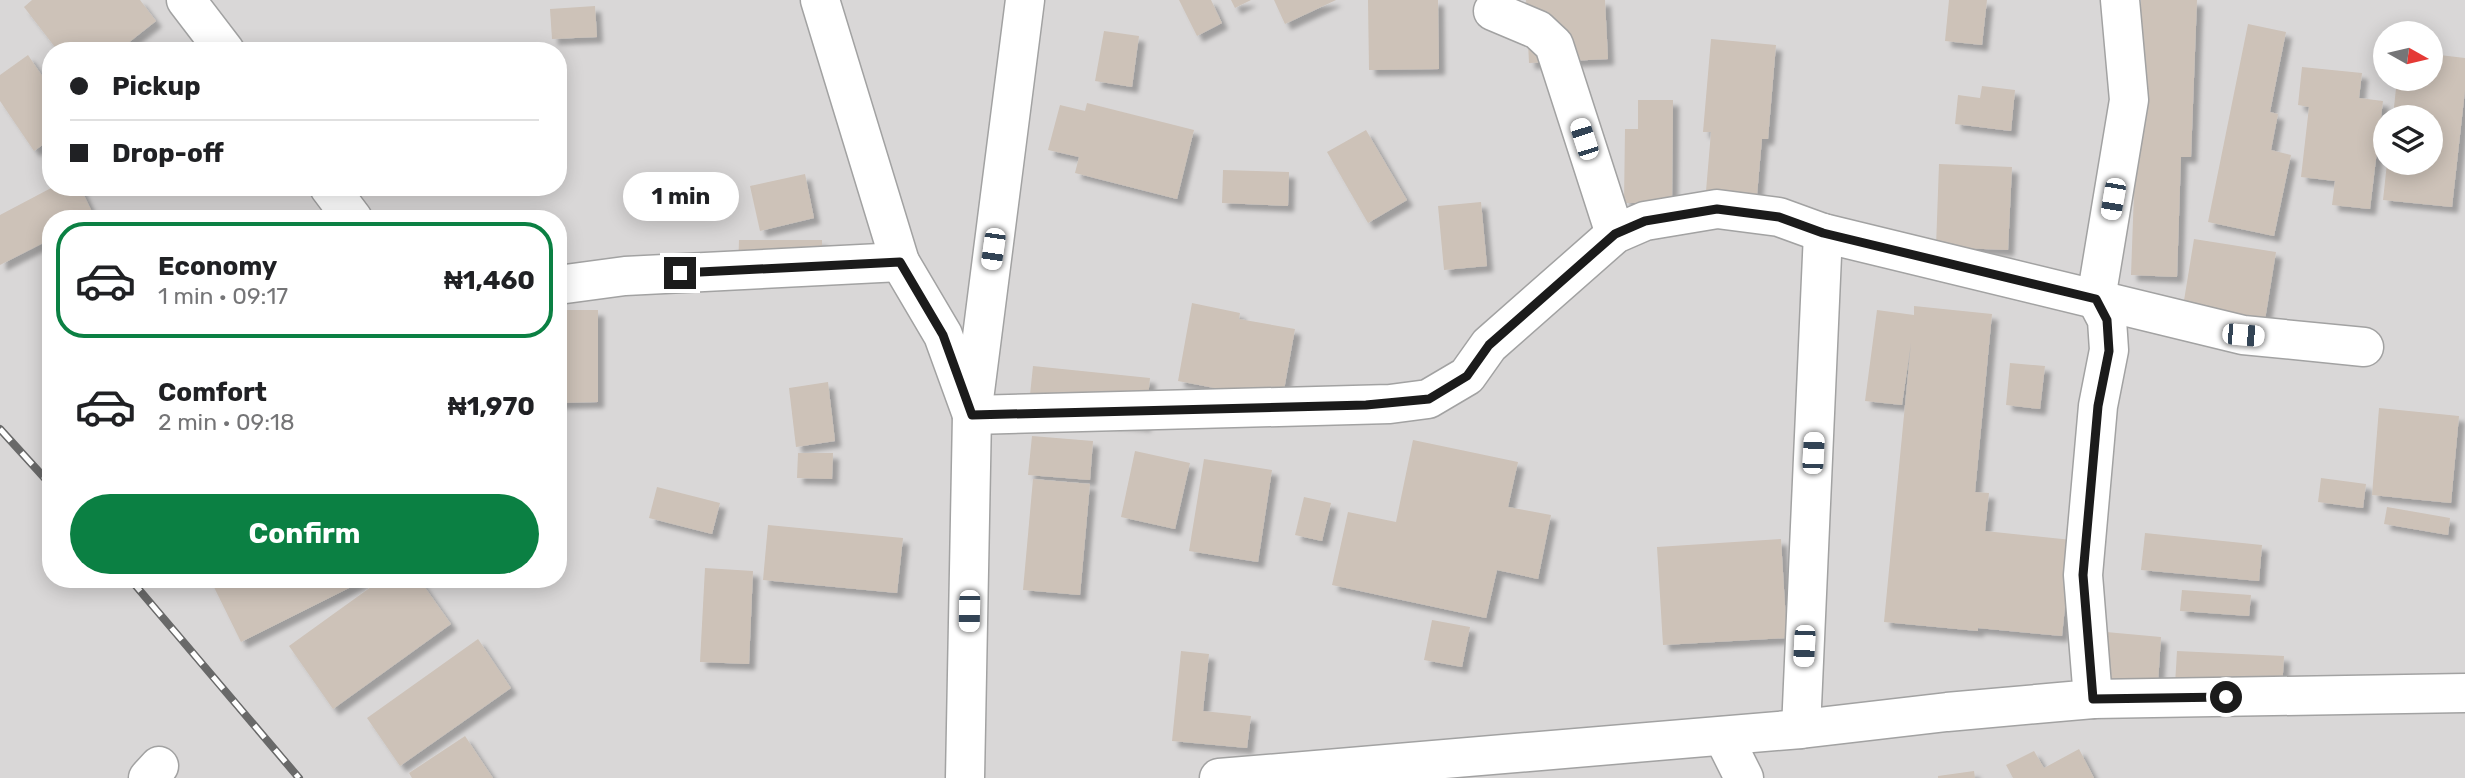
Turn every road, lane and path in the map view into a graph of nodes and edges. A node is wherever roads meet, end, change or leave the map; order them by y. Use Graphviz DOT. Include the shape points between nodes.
graph roads {
  1 [pos="186,0"];
  2 [pos="820,0"];
  3 [pos="1025,0"];
  4 [pos="2120,0"];
  5 [pos="1493,11"];
  6 [pos="218,42"];
  7 [pos="336,196"];
  8 [pos="347,210"];
  9 [pos="1823,233"];
  10 [pos="1615,234"];
  11 [pos="900,262"];
  12 [pos="567,284"];
  13 [pos="2096,299"];
  14 [pos="2364,346"];
  15 [pos="972,415"];
  16 [pos="2465,693"];
  17 [pos="2093,699"];
  18 [pos="1801,729"];
  19 [pos="1723,736"];
  20 [pos="965,778"];
  21 [pos="1219,778"];
  22 [pos="1744,778"];
  1 -- 6 [label="street"];
  2 -- 11 [label="street"];
  3 -- 15 [label="street"];
  4 -- 13 [label="street" via="2129,100"];
  5 -- 10 [label="street" via="1538,30 1554,45"];
  7 -- 8 [label="street"];
  9 -- 10 [label="street" via="1779,217 1717,209 1645,221"];
  9 -- 13 [label="street"];
  9 -- 18 [label="street"];
  10 -- 15 [label="street" via="1489,345 1467,376 1429,399 1377,405"];
  11 -- 12 [label="street" via="625,276"];
  11 -- 15 [label="street" via="943,335"];
  13 -- 14 [label="street" via="2243,335"];
  13 -- 17 [label="street" via="2107,320 2109,351 2098,406 2083,575"];
  15 -- 20 [label="street"];
  16 -- 17 [label="street"];
  17 -- 18 [label="street"];
  18 -- 19 [label="street"];
  19 -- 21 [label="street"];
  19 -- 22 [label="street"];
}
